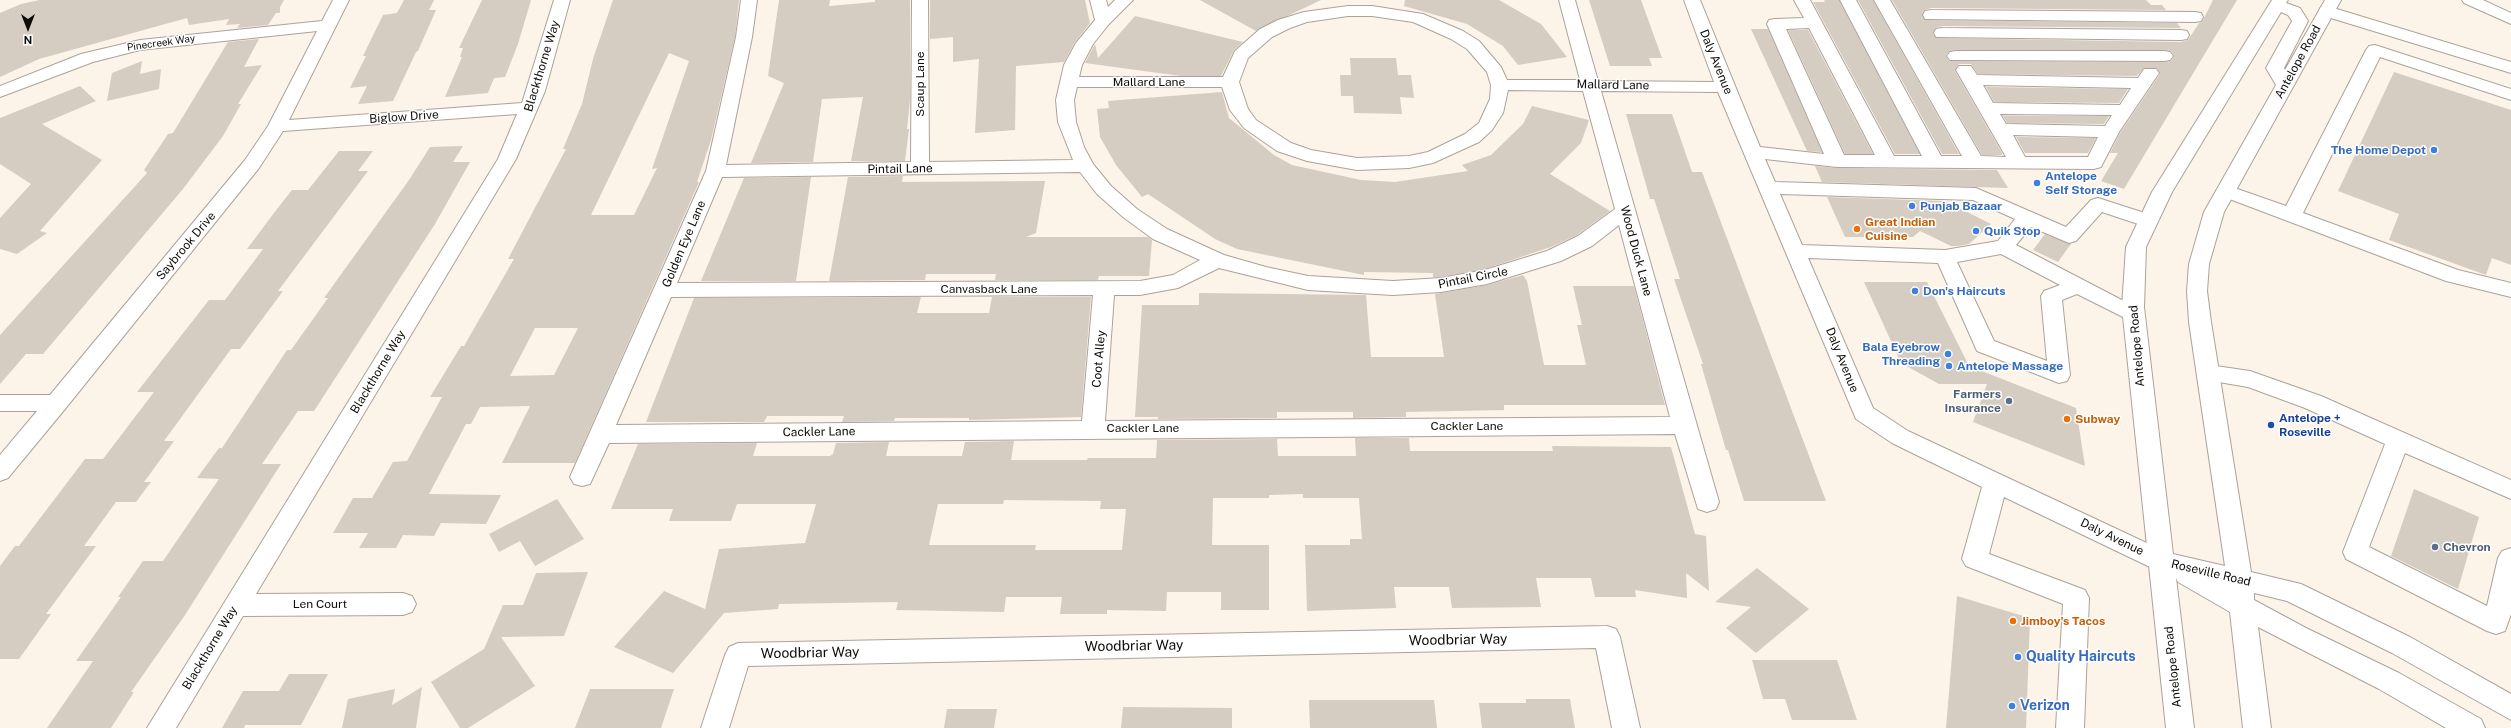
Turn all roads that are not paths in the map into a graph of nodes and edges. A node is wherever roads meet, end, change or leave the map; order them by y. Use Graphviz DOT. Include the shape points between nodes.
graph roads {
  1 [pos="341,0"];
  2 [pos="562,0"];
  3 [pos="749,0"];
  4 [pos="920,0"];
  5 [pos="1098,0"];
  6 [pos="1125,0"];
  7 [pos="1567,0"];
  8 [pos="1692,0"];
  9 [pos="1802,0"];
  10 [pos="1848,0"];
  11 [pos="1882,0"];
  12 [pos="1922,0"];
  13 [pos="2203,0"];
  14 [pos="2470,0"];
  15 [pos="2278,3"];
  16 [pos="2326,4"];
  17 [pos="1931,15"];
  18 [pos="2195,17"];
  19 [pos="2511,19"];
  20 [pos="1103,20"];
  21 [pos="1814,23"];
  22 [pos="328,25"];
  23 [pos="1942,33"];
  24 [pos="2181,34"];
  25 [pos="1956,56"];
  26 [pos="2164,56"];
  27 [pos="2511,68"];
  28 [pos="1970,80"];
  29 [pos="1068,82"];
  30 [pos="1230,82"];
  31 [pos="2143,83"];
  32 [pos="1500,85"];
  33 [pos="1590,85"];
  34 [pos="2285,86"];
  35 [pos="1725,87"];
  36 [pos="0,92"];
  37 [pos="2511,95"];
  38 [pos="530,108"];
  39 [pos="1988,108"];
  40 [pos="2124,110"];
  41 [pos="277,126"];
  42 [pos="2000,129"];
  43 [pos="2110,132"];
  44 [pos="1753,152"];
  45 [pos="1837,161"];
  46 [pos="1888,161"];
  47 [pos="1935,162"];
  48 [pos="1975,162"];
  49 [pos="2019,162"];
  50 [pos="1085,166"];
  51 [pos="920,169"];
  52 [pos="715,171"];
  53 [pos="1769,188"];
  54 [pos="2226,191"];
  55 [pos="1625,211"];
  56 [pos="2291,216"];
  57 [pos="2028,218"];
  58 [pos="2147,221"];
  59 [pos="2004,247"];
  60 [pos="1797,251"];
  61 [pos="1945,257"];
  62 [pos="1217,260"];
  63 [pos="2079,286"];
  64 [pos="1104,288"];
  65 [pos="665,290"];
  66 [pos="2511,290"];
  67 [pos="2133,315"];
  68 [pos="2209,373"];
  69 [pos="0,403"];
  70 [pos="56,403"];
  71 [pos="1684,425"];
  72 [pos="1093,429"];
  73 [pos="602,434"];
  74 [pos="2398,439"];
  75 [pos="0,472"];
  76 [pos="582,477"];
  77 [pos="1996,481"];
  78 [pos="2511,490"];
  79 [pos="1707,502"];
  80 [pos="2511,558"];
  81 [pos="2161,561"];
  82 [pos="2238,579"];
  83 [pos="236,604"];
  84 [pos="403,604"];
  85 [pos="2241,605"];
  86 [pos="2511,708"];
  87 [pos="161,728"];
  88 [pos="715,728"];
  89 [pos="1626,728"];
  90 [pos="2070,728"];
  91 [pos="2180,728"];
  92 [pos="2257,728"];
  93 [pos="2471,728"];
  1 -- 22 [label="street, Saybrook Drive"];
  2 -- 38 [label="street, Blackthorne Way"];
  3 -- 52 [label="street, Golden Eye Lane"];
  4 -- 51 [label="street, Scaup Lane"];
  5 -- 20 [label="street"];
  6 -- 20 [label="street"];
  7 -- 33 [label="street, Wood Duck Lane"];
  8 -- 35 [label="street, Daly Avenue"];
  9 -- 21 [label="street"];
  10 -- 47 [label="street"];
  11 -- 48 [label="street"];
  12 -- 17 [label="street"];
  13 -- 18 [label="street"];
  14 -- 19 [label="street"];
  15 -- 34 [label="street" via="2294,12 2300,21 2275,68"];
  15 -- 58 [label="street, Antelope Road" via="2162,192"];
  16 -- 27 [label="street"];
  16 -- 34 [label="street, Antelope Road"];
  17 -- 18 [label="street"];
  17 -- 23 [label="street"];
  18 -- 24 [label="street"];
  20 -- 29 [label="street" via="1085,42 1073,65"];
  21 -- 45 [label="street" via="1775,24"];
  21 -- 46 [label="street"];
  22 -- 36 [label="street, Pinecreek Way" via="140,45 86,58"];
  22 -- 41 [label="street, Saybrook Drive"];
  23 -- 24 [label="street"];
  23 -- 25 [label="street"];
  24 -- 26 [label="street"];
  25 -- 26 [label="street"];
  25 -- 28 [label="street"];
  26 -- 31 [label="street"];
  28 -- 31 [label="street"];
  28 -- 39 [label="street"];
  29 -- 30 [label="street, Mallard Lane"];
  29 -- 50 [label="street" via="1065,100 1067,122 1075,147"];
  30 -- 32 [label="street" via="1241,55 1266,33 1304,18 1348,11 1372,11 1417,18 1457,34 1486,57"];
  30 -- 32 [label="street" via="1240,110 1250,124 1266,136 1284,147 1307,155 1357,164 1409,162 1454,148 1486,126 1499,99"];
  31 -- 40 [label="street"];
  32 -- 33 [label="street, Mallard Lane"];
  33 -- 35 [label="street, Mallard Lane"];
  33 -- 55 [label="street, Wood Duck Lane"];
  34 -- 54 [label="street, Antelope Road"];
  35 -- 44 [label="street, Daly Avenue"];
  37 -- 56 [label="street" via="2375,50"];
  38 -- 41 [label="street, Biglow Drive"];
  38 -- 83 [label="street, Blackthorne Way" via="508,159"];
  39 -- 40 [label="street"];
  39 -- 42 [label="street"];
  40 -- 43 [label="street"];
  41 -- 70 [label="street, Saybrook Drive" via="221,205"];
  42 -- 43 [label="street"];
  42 -- 49 [label="street"];
  43 -- 49 [label="street" via="2094,163"];
  44 -- 45 [label="street"];
  44 -- 53 [label="street, Daly Avenue"];
  45 -- 46 [label="street"];
  46 -- 47 [label="street"];
  47 -- 48 [label="street"];
  48 -- 49 [label="street"];
  50 -- 51 [label="street, Pintail Lane"];
  50 -- 62 [label="street" via="1104,190 1130,213 1160,234"];
  51 -- 52 [label="street, Pintail Lane"];
  52 -- 65 [label="street, Golden Eye Lane"];
  53 -- 57 [label="street" via="1976,194"];
  53 -- 60 [label="street, Daly Avenue"];
  54 -- 56 [label="street"];
  54 -- 68 [label="street, Antelope Road" via="2214,212 2199,264 2197,291"];
  55 -- 62 [label="street, Pintail Circle" via="1585,241 1554,256 1487,277 1441,285 1393,288 1305,282"];
  55 -- 71 [label="street, Wood Duck Lane"];
  56 -- 66 [label="street" via="2453,276"];
  57 -- 58 [label="street" via="2069,236 2098,204"];
  57 -- 59 [label="street"];
  58 -- 67 [label="street, Antelope Road" via="2136,247"];
  59 -- 61 [label="street"];
  59 -- 63 [label="street"];
  60 -- 61 [label="street"];
  60 -- 77 [label="street, Daly Avenue" via="1864,414 1900,437"];
  61 -- 63 [label="street" via="1985,346 2059,375 2051,296"];
  62 -- 64 [label="street, Canvasback Lane" via="1178,281 1157,286"];
  63 -- 67 [label="street"];
  64 -- 65 [label="street, Canvasback Lane"];
  64 -- 72 [label="street, Coot Alley"];
  65 -- 73 [label="street, Golden Eye Lane"];
  67 -- 81 [label="street, Antelope Road"];
  68 -- 74 [label="street" via="2250,379 2313,402"];
  68 -- 82 [label="street, Antelope Road"];
  69 -- 70 [label="street"];
  70 -- 75 [label="street, Saybrook Drive"];
  71 -- 72 [label="street, Cackler Lane"];
  71 -- 79 [label="street, Wood Duck Lane"];
  72 -- 73 [label="street, Cackler Lane"];
  73 -- 76 [label="street, Golden Eye Lane"];
  74 -- 78 [label="street"];
  74 -- 80 [label="street" via="2355,552 2496,623"];
  77 -- 81 [label="street, Daly Avenue"];
  77 -- 90 [label="street" via="1975,559 2076,598"];
  81 -- 82 [label="street, Roseville Road"];
  81 -- 85 [label="street, Roseville Road"];
  81 -- 91 [label="street, Antelope Road"];
  82 -- 85 [label="street, Antelope Road"];
  82 -- 86 [label="street, Roseville Road" via="2292,592 2401,645"];
  83 -- 84 [label="street, Len Court"];
  83 -- 87 [label="street, Blackthorne Way"];
  85 -- 92 [label="street, Antelope Road"];
  85 -- 93 [label="street, Roseville Road" via="2297,636 2395,684"];
  88 -- 89 [label="street, Woodbriar Way" via="738,654 1607,637"];
}
